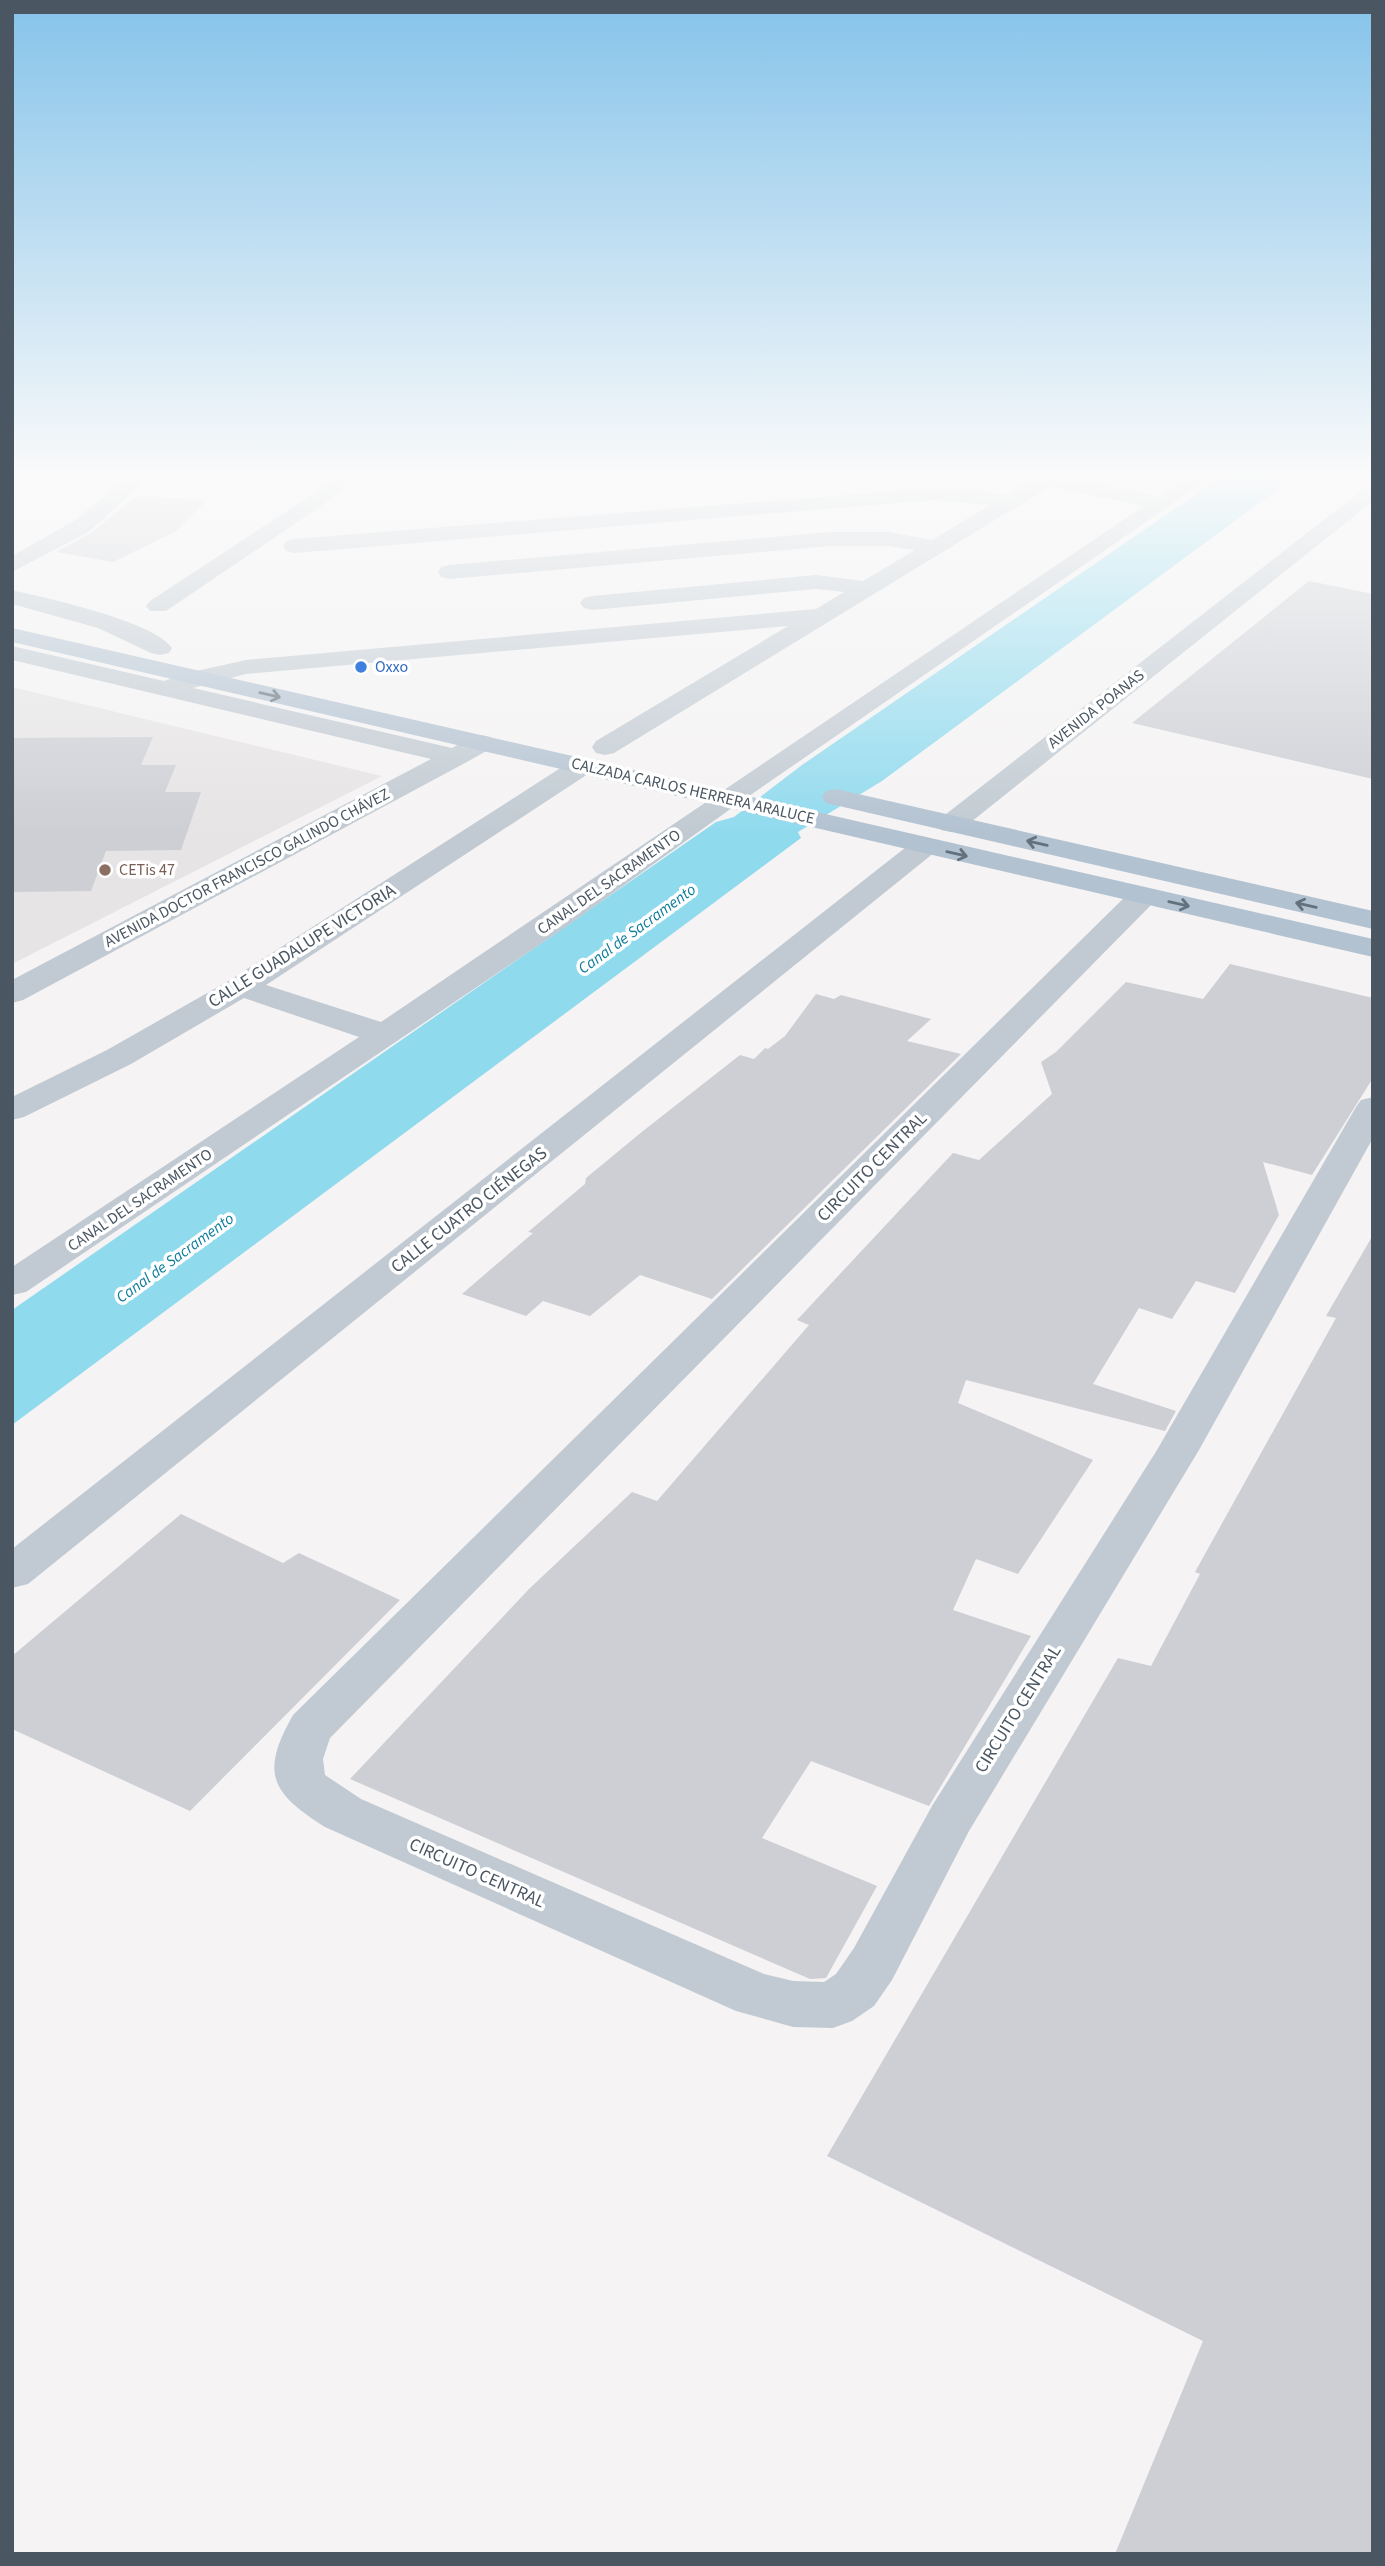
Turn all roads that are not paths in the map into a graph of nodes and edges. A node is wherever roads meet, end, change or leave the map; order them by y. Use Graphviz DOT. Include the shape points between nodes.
graph roads {
  1 [pos="175,595"];
  2 [pos="587,595"];
  3 [pos="680,595"];
  4 [pos="855,595"];
  5 [pos="1037,595"];
  6 [pos="1244,595"];
  7 [pos="12,597"];
  8 [pos="592,603"];
  9 [pos="158,606"];
  10 [pos="12,615"];
  11 [pos="820,616"];
  12 [pos="616,634"];
  13 [pos="12,635"];
  14 [pos="160,648"];
  15 [pos="12,653"];
  16 [pos="246,667"];
  17 [pos="196,678"];
  18 [pos="166,689"];
  19 [pos="469,750"];
  20 [pos="593,757"];
  21 [pos="721,785"];
  22 [pos="779,785"];
  23 [pos="938,835"];
  24 [pos="1079,853"];
  25 [pos="1057,876"];
  26 [pos="1143,896"];
  27 [pos="1373,920"];
  28 [pos="1373,948"];
  29 [pos="241,987"];
  30 [pos="12,993"];
  31 [pos="387,1035"];
  32 [pos="1373,1107"];
  33 [pos="12,1110"];
  34 [pos="12,1284"];
  35 [pos="12,1573"];
  1 -- 9 [label="street"];
  2 -- 8 [label="street"];
  3 -- 8 [label="street"];
  4 -- 11 [label="street, CALLE GUADALUPE VICTORIA"];
  5 -- 22 [label="street, CANAL DEL SACRAMENTO"];
  6 -- 23 [label="street, AVENIDA POANAS"];
  7 -- 14 [label="street" via="108,622"];
  8 -- 12 [label="street"];
  10 -- 14 [label="main road, CALZADA CARLOS HERRERA ARALUCE"];
  11 -- 12 [label="street"];
  11 -- 20 [label="street, CALLE GUADALUPE VICTORIA"];
  12 -- 16 [label="street"];
  13 -- 17 [label="main road, CALZADA CARLOS HERRERA ARALUCE"];
  14 -- 16 [label="main road, CALZADA CARLOS HERRERA ARALUCE"];
  15 -- 18 [label="street"];
  16 -- 17 [label="street"];
  16 -- 20 [label="main road, CALZADA CARLOS HERRERA ARALUCE"];
  17 -- 18 [label="street"];
  17 -- 19 [label="main road, CALZADA CARLOS HERRERA ARALUCE, one-way"];
  18 -- 19 [label="street"];
  19 -- 20 [label="main road, CALZADA CARLOS HERRERA ARALUCE"];
  19 -- 30 [label="street, AVENIDA DOCTOR FRANCISCO GALINDO CHÁVEZ"];
  20 -- 21 [label="main road, CALZADA CARLOS HERRERA ARALUCE"];
  20 -- 21 [label="main road, CALZADA CARLOS HERRERA ARALUCE"];
  20 -- 29 [label="street, CALLE GUADALUPE VICTORIA"];
  21 -- 22 [label="street, CANAL DEL SACRAMENTO"];
  21 -- 23 [label="main road, CALZADA CARLOS HERRERA ARALUCE" via="843,826"];
  21 -- 31 [label="street, CANAL DEL SACRAMENTO" via="559,918"];
  22 -- 23 [label="main road, CALZADA CARLOS HERRERA ARALUCE" via="871,806"];
  24 -- 23 [label="main road, CALZADA CARLOS HERRERA ARALUCE, one-way"];
  23 -- 25 [label="main road, CALZADA CARLOS HERRERA ARALUCE, one-way"];
  23 -- 35 [label="street, CALLE CUATRO CIÉNEGAS"];
  24 -- 25 [label="main road"];
  27 -- 24 [label="main road, CALZADA CARLOS HERRERA ARALUCE, one-way"];
  25 -- 26 [label="main road, CALZADA CARLOS HERRERA ARALUCE"];
  26 -- 28 [label="main road, CALZADA CARLOS HERRERA ARALUCE, one-way"];
  26 -- 32 [label="street, CIRCUITO CENTRAL" via="310,1728 300,1747 297,1771 307,1791 368,1824 755,1995 793,2004 833,2005 855,1990 873,1964 950,1819 1178,1450"];
  29 -- 31 [label="street"];
  29 -- 33 [label="street, CALLE GUADALUPE VICTORIA" via="119,1057"];
  31 -- 34 [label="street, CANAL DEL SACRAMENTO"];
}
